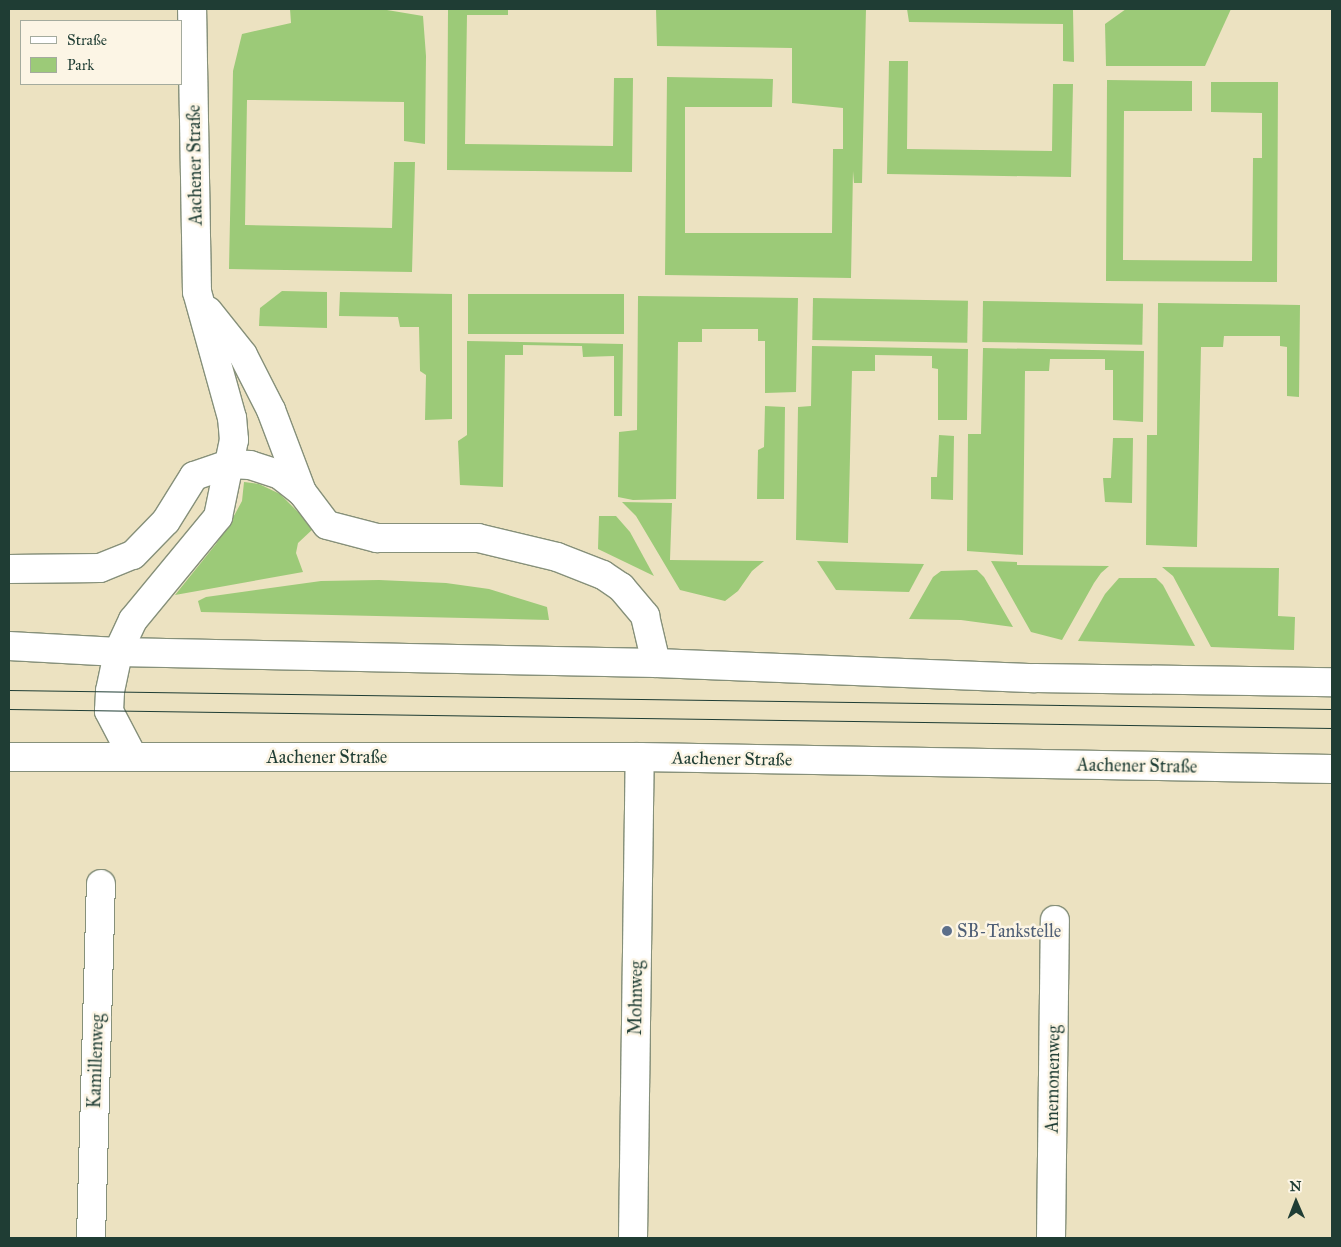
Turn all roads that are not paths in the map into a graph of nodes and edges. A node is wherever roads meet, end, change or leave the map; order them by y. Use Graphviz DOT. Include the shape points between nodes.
graph roads {
  1 [pos="192,9"];
  2 [pos="197,292"];
  3 [pos="229,464"];
  4 [pos="302,492"];
  5 [pos="9,569"];
  6 [pos="9,646"];
  7 [pos="118,652"];
  8 [pos="656,663"];
  9 [pos="1332,682"];
  10 [pos="9,757"];
  11 [pos="133,757"];
  12 [pos="640,757"];
  13 [pos="1332,769"];
  14 [pos="101,884"];
  15 [pos="1055,920"];
  16 [pos="91,1238"];
  17 [pos="633,1238"];
  18 [pos="1051,1238"];
  1 -- 2 [label="street, Aachener Straße"];
  2 -- 3 [label="street, Aachener Straße" via="232,418 234,440"];
  2 -- 4 [label="street, Aachener Straße" via="212,317 243,354 271,410"];
  3 -- 4 [label="street, Aachener Straße" via="250,465 280,475"];
  3 -- 5 [label="street, Aachener Straße" via="194,476 166,521 133,555 100,568"];
  3 -- 7 [label="street, Aachener Straße" via="218,517 133,620"];
  4 -- 8 [label="street, Aachener Straße" via="327,525 377,538 478,538 557,557 603,575 621,586 645,616"];
  6 -- 7 [label="street"];
  7 -- 8 [label="street"];
  7 -- 11 [label="street, Aachener Straße" via="110,691 110,711"];
  8 -- 9 [label="street" via="1035,678"];
  10 -- 11 [label="street, Aachener Straße"];
  11 -- 12 [label="street, Aachener Straße"];
  12 -- 13 [label="street, Aachener Straße"];
  12 -- 17 [label="street, Mohnweg"];
  14 -- 16 [label="street, Kamillenweg"];
  15 -- 18 [label="street, Anemonenweg"];
}
